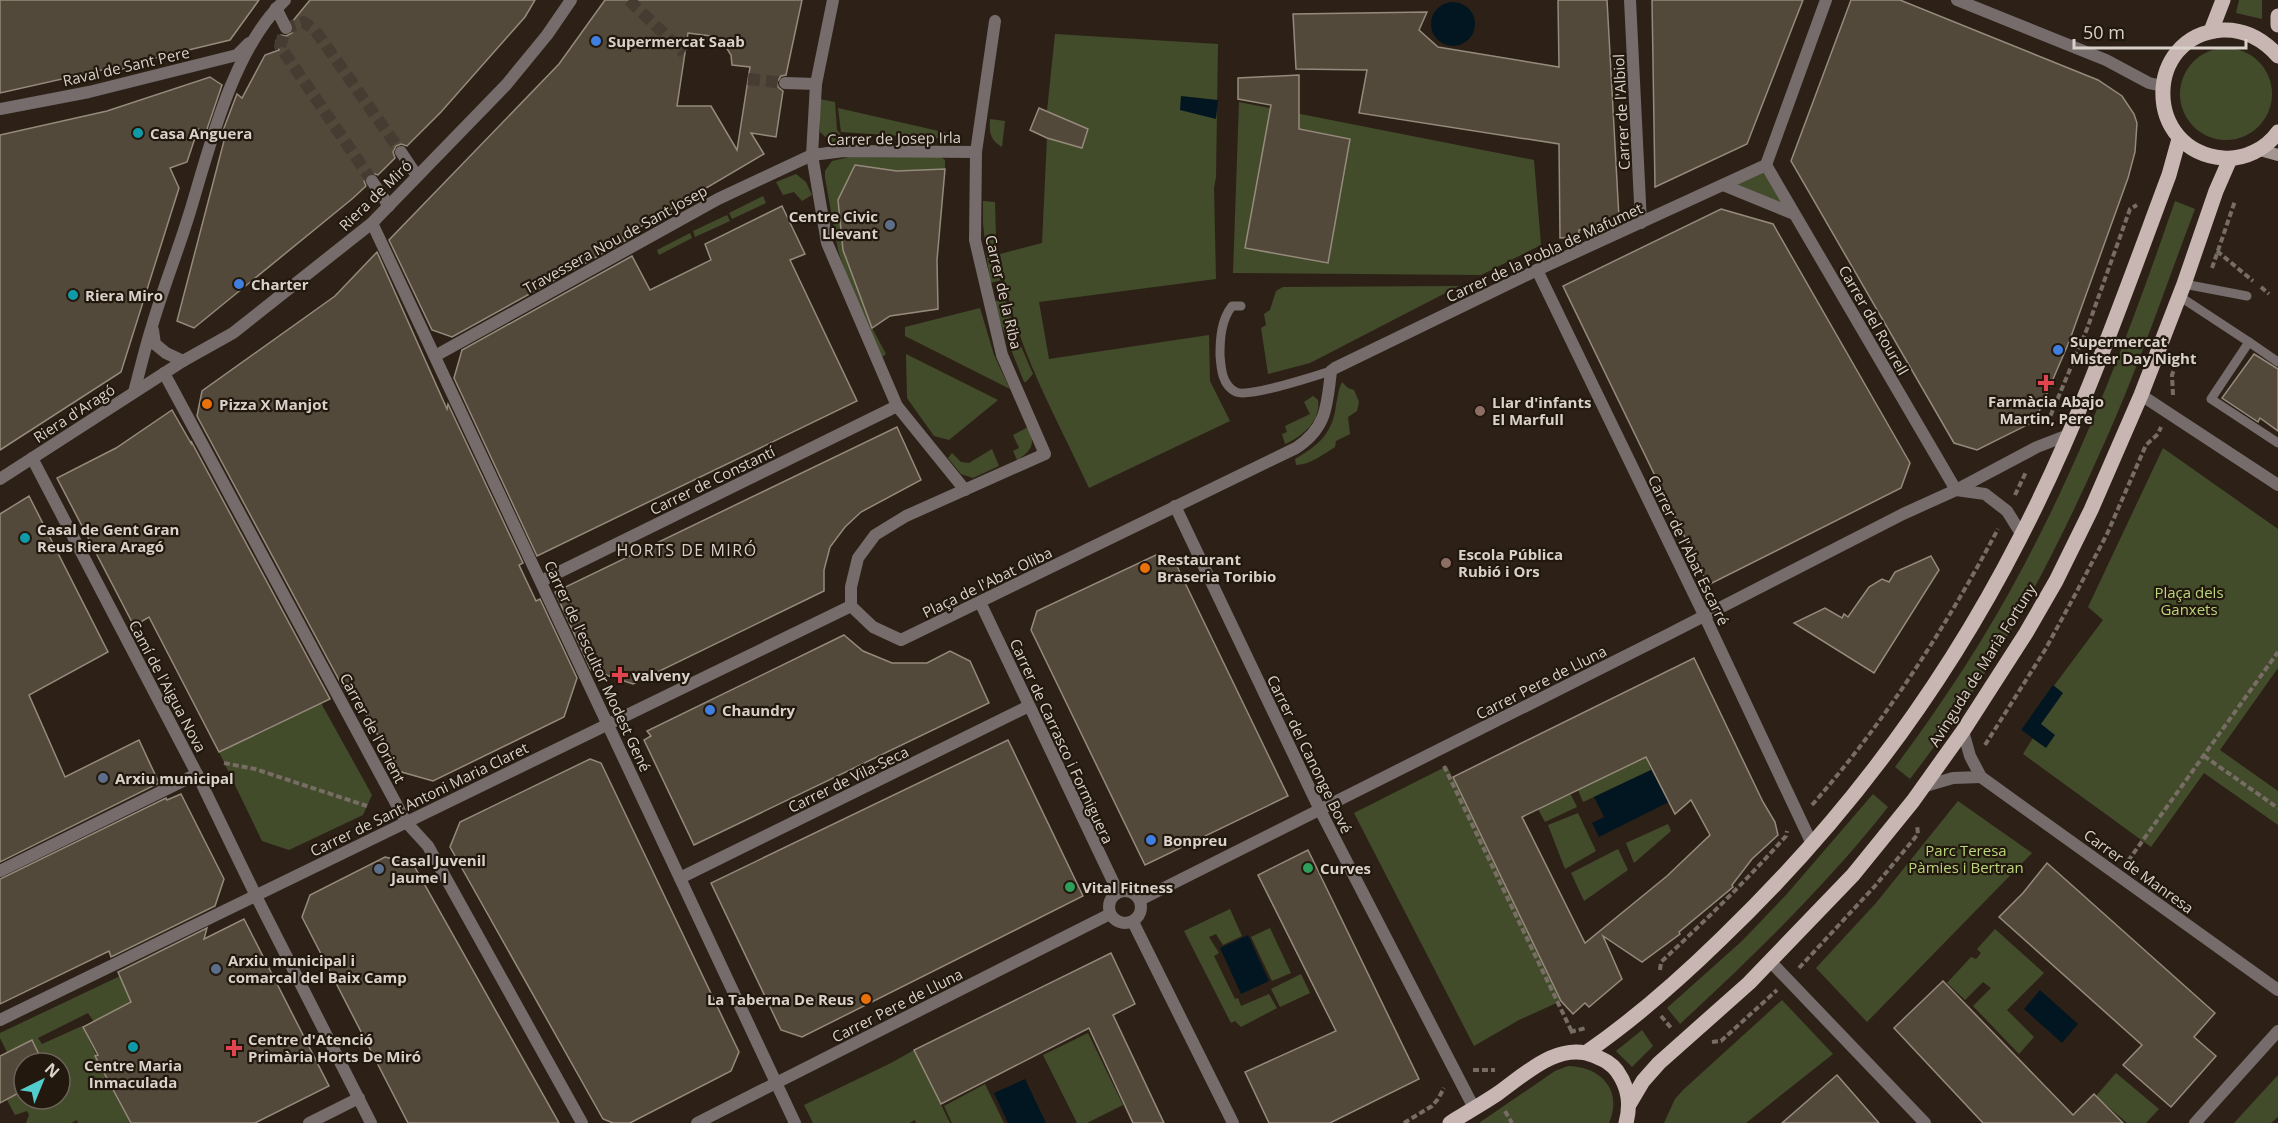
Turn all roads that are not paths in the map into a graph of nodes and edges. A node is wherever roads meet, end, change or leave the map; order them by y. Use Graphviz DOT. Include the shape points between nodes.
graph roads {
  1 [pos="571,0"];
  2 [pos="833,0"];
  3 [pos="1630,0"];
  4 [pos="1826,0"];
  5 [pos="1957,0"];
  6 [pos="2223,0"];
  7 [pos="282,2"];
  8 [pos="2278,16"];
  9 [pos="995,21"];
  10 [pos="2278,25"];
  11 [pos="286,28"];
  12 [pos="2211,31"];
  13 [pos="253,40"];
  14 [pos="2278,56"];
  15 [pos="785,83"];
  16 [pos="816,84"];
  17 [pos="2162,86"];
  18 [pos="0,109"];
  19 [pos="2278,132"];
  20 [pos="2179,139"];
  21 [pos="2260,150"];
  22 [pos="401,152"];
  23 [pos="976,152"];
  24 [pos="812,155"];
  25 [pos="2278,155"];
  26 [pos="2230,159"];
  27 [pos="1766,165"];
  28 [pos="417,176"];
  29 [pos="372,181"];
  30 [pos="1723,185"];
  31 [pos="389,206"];
  32 [pos="1794,214"];
  33 [pos="372,223"];
  34 [pos="1641,223"];
  35 [pos="1537,270"];
  36 [pos="2182,290"];
  37 [pos="2247,296"];
  38 [pos="1241,306"];
  39 [pos="152,325"];
  40 [pos="2249,342"];
  41 [pos="435,356"];
  42 [pos="183,361"];
  43 [pos="2278,362"];
  44 [pos="1333,370"];
  45 [pos="164,373"];
  46 [pos="134,392"];
  47 [pos="2140,395"];
  48 [pos="897,406"];
  49 [pos="2068,435"];
  50 [pos="2278,443"];
  51 [pos="32,458"];
  52 [pos="0,479"];
  53 [pos="2278,484"];
  54 [pos="965,490"];
  55 [pos="1956,490"];
  56 [pos="1175,506"];
  57 [pos="2022,535"];
  58 [pos="541,581"];
  59 [pos="980,602"];
  60 [pos="851,606"];
  61 [pos="1705,616"];
  62 [pos="1029,706"];
  63 [pos="608,724"];
  64 [pos="1963,731"];
  65 [pos="197,774"];
  66 [pos="1981,777"];
  67 [pos="1922,788"];
  68 [pos="1320,810"];
  69 [pos="406,822"];
  70 [pos="1812,844"];
  71 [pos="0,871"];
  72 [pos="680,878"];
  73 [pos="1118,892"];
  74 [pos="256,896"];
  75 [pos="1140,900"];
  76 [pos="1110,914"];
  77 [pos="1133,922"];
  78 [pos="1770,961"];
  79 [pos="2278,990"];
  80 [pos="0,1020"];
  81 [pos="2278,1031"];
  82 [pos="1584,1052"];
  83 [pos="777,1083"];
  84 [pos="359,1098"];
  85 [pos="1630,1103"];
  86 [pos="1474,1108"];
  87 [pos="309,1123"];
  88 [pos="371,1123"];
  89 [pos="582,1123"];
  90 [pos="697,1123"];
  91 [pos="795,1123"];
  92 [pos="1233,1123"];
  93 [pos="1450,1123"];
  94 [pos="1626,1123"];
  95 [pos="1925,1123"];
  96 [pos="2195,1123"];
  1 -- 28 [label="street, Riera de Miró" via="506,85"];
  2 -- 16 [label="street"];
  3 -- 34 [label="street, Carrer de l'Albiol"];
  4 -- 27 [label="street"];
  5 -- 17 [label="street"];
  6 -- 12 [label="main road"];
  7 -- 11 [label="street"];
  7 -- 13 [label="street"];
  8 -- 10 [label="main road"];
  9 -- 23 [label="street, Carrer de la Riba"];
  12 -- 14 [label="main road" via="2230,30 2259,38"];
  12 -- 17 [label="main road" via="2178,50"];
  13 -- 18 [label="street, Raval de Sant Pere" via="237,55 89,92"];
  13 -- 39 [label="street" via="211,138"];
  15 -- 16 [label="street"];
  16 -- 24 [label="street"];
  17 -- 20 [label="main road" via="2169,125"];
  19 -- 21 [label="main road"];
  20 -- 26 [label="main road" via="2197,151"];
  20 -- 49 [label="main road" via="2114,325"];
  21 -- 25 [label="main road"];
  21 -- 26 [label="main road"];
  22 -- 28 [label="street"];
  23 -- 24 [label="street, Carrer de Josep Irla" via="844,151"];
  23 -- 54 [label="street, Carrer de la Riba" via="975,240 1002,355 1045,454"];
  24 -- 41 [label="street, Travessera Nou de Sant Josep" via="718,199"];
  24 -- 48 [label="street" via="827,243"];
  26 -- 36 [label="main road, Avinguda de Marià Fortuny"];
  27 -- 30 [label="street, Carrer de la Pobla de Mafumet"];
  27 -- 32 [label="street, Carrer del Rourell"];
  28 -- 31 [label="street, Riera de Miró"];
  29 -- 31 [label="street"];
  30 -- 32 [label="street"];
  30 -- 34 [label="street, Carrer de la Pobla de Mafumet"];
  31 -- 33 [label="street, Riera de Miró"];
  32 -- 55 [label="street, Carrer del Rourell"];
  33 -- 41 [label="street, Carrer de l'escultor Modest Gené"];
  33 -- 42 [label="street, Riera de Miró" via="233,333"];
  34 -- 35 [label="street, Carrer de la Pobla de Mafumet"];
  35 -- 44 [label="street, Carrer de la Pobla de Mafumet"];
  35 -- 61 [label="street, Carrer de l'Abat Escarré"];
  36 -- 37 [label="lane"];
  36 -- 40 [label="lane"];
  36 -- 47 [label="main road, Avinguda de Marià Fortuny"];
  38 -- 44 [label="lane" via="1229,310 1221,339 1222,374 1236,391 1251,393"];
  39 -- 42 [label="street" via="156,344"];
  39 -- 46 [label="street"];
  40 -- 43 [label="lane"];
  40 -- 50 [label="lane" via="2211,399"];
  41 -- 58 [label="street, Carrer de l'escultor Modest Gené"];
  42 -- 45 [label="street, Riera de Miró"];
  44 -- 56 [label="street, Plaça de l'Abat Oliba" via="1327,408 1308,440"];
  45 -- 46 [label="street, Riera d'Aragó"];
  45 -- 69 [label="street, Carrer de l'Orient"];
  46 -- 51 [label="street, Riera d'Aragó"];
  47 -- 53 [label="street"];
  47 -- 64 [label="main road, Avinguda de Marià Fortuny" via="2056,581"];
  48 -- 54 [label="street"];
  48 -- 58 [label="street, Carrer de Constantí"];
  49 -- 55 [label="street, Carrer Pere de Lluna"];
  49 -- 57 [label="main road"];
  51 -- 52 [label="street, Riera d'Aragó"];
  51 -- 65 [label="street, Camí de l'Aigua Nova"];
  54 -- 60 [label="street" via="906,516 875,535 858,558 850,587"];
  55 -- 57 [label="street" via="1984,494 2007,511"];
  55 -- 61 [label="street, Carrer Pere de Lluna"];
  56 -- 59 [label="street, Plaça de l'Abat Oliba"];
  56 -- 68 [label="street, Carrer del Canonge Bové"];
  57 -- 70 [label="main road" via="1960,647 1921,705"];
  58 -- 63 [label="street, Carrer de l'escultor Modest Gené"];
  59 -- 60 [label="street, Plaça de l'Abat Oliba" via="901,640 873,627"];
  59 -- 62 [label="street, Carrer de Carrasco i Formiguera"];
  60 -- 63 [label="street, Carrer de Sant Antoni Maria Claret"];
  61 -- 68 [label="street, Carrer Pere de Lluna"];
  61 -- 70 [label="street, Carrer de l'Abat Escarré"];
  62 -- 72 [label="street, Carrer de Vila-Seca"];
  62 -- 73 [label="street, Carrer de Carrasco i Formiguera"];
  63 -- 69 [label="street, Carrer de Sant Antoni Maria Claret"];
  63 -- 72 [label="street, Carrer de l'escultor Modest Gené"];
  64 -- 66 [label="street, Carrer de Manresa"];
  64 -- 67 [label="main road, Avinguda de Marià Fortuny"];
  65 -- 71 [label="street"];
  65 -- 74 [label="street, Camí de l'Aigua Nova"];
  66 -- 67 [label="street" via="1953,778"];
  66 -- 79 [label="street, Carrer de Manresa"];
  67 -- 78 [label="main road, Avinguda de Marià Fortuny" via="1853,875"];
  68 -- 75 [label="street, Carrer Pere de Lluna"];
  68 -- 86 [label="street, Carrer del Canonge Bové"];
  69 -- 74 [label="street, Carrer de Sant Antoni Maria Claret"];
  69 -- 89 [label="street, Carrer de l'Orient" via="428,846"];
  70 -- 82 [label="main road" via="1764,897 1651,1003"];
  72 -- 83 [label="street, Carrer de l'escultor Modest Gené"];
  73 -- 75 [label="street" via="1129,891"];
  73 -- 76 [label="street" via="1110,902"];
  74 -- 80 [label="street, Carrer de Sant Antoni Maria Claret"];
  74 -- 84 [label="street, Camí de l'Aigua Nova"];
  75 -- 77 [label="street" via="1141,911"];
  76 -- 77 [label="street" via="1120,923"];
  76 -- 83 [label="street, Carrer Pere de Lluna"];
  77 -- 92 [label="street"];
  78 -- 85 [label="main road, Avinguda de Marià Fortuny" via="1643,1081"];
  78 -- 95 [label="street"];
  81 -- 96 [label="street"];
  82 -- 85 [label="main road" via="1607,1061 1617,1071"];
  82 -- 86 [label="main road" via="1555,1055"];
  83 -- 90 [label="street, Carrer Pere de Lluna"];
  83 -- 91 [label="street, Carrer de l'escultor Modest Gené"];
  84 -- 87 [label="street"];
  84 -- 88 [label="street, Camí de l'Aigua Nova"];
  85 -- 94 [label="main road"];
  86 -- 93 [label="main road"];
}
